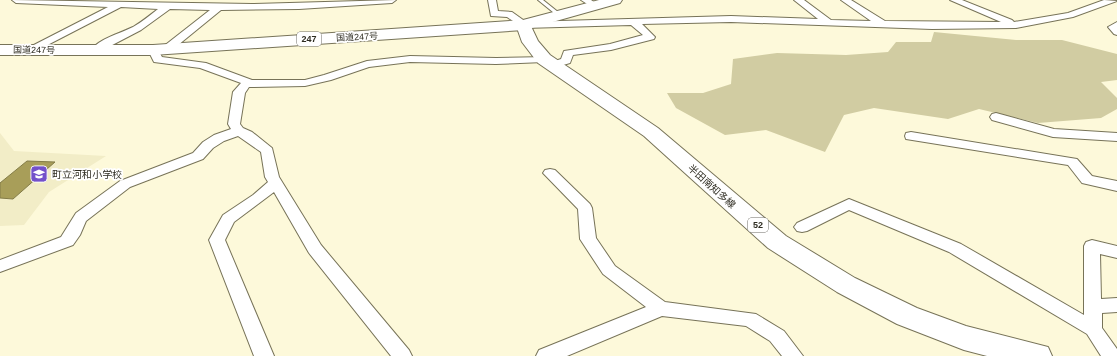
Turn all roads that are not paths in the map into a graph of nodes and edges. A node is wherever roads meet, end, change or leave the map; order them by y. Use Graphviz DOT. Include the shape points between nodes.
graph roads {
  1 [pos="16,0"];
  2 [pos="392,0"];
  3 [pos="492,0"];
  4 [pos="540,0"];
  5 [pos="615,0"];
  6 [pos="798,0"];
  7 [pos="845,0"];
  8 [pos="954,0"];
  9 [pos="1114,2"];
  10 [pos="590,3"];
  11 [pos="120,4"];
  12 [pos="169,5"];
  13 [pos="220,6"];
  14 [pos="561,16"];
  15 [pos="633,21"];
  16 [pos="829,22"];
  17 [pos="883,24"];
  18 [pos="524,25"];
  19 [pos="1016,25"];
  20 [pos="1117,25"];
  21 [pos="1117,32"];
  22 [pos="161,49"];
  23 [pos="0,50"];
  24 [pos="32,50"];
  25 [pos="95,51"];
  26 [pos="548,62"];
  27 [pos="246,84"];
  28 [pos="996,117"];
  29 [pos="238,131"];
  30 [pos="911,136"];
  31 [pos="1117,137"];
  32 [pos="550,172"];
  33 [pos="275,182"];
  34 [pos="1117,186"];
  35 [pos="802,227"];
  36 [pos="1117,252"];
  37 [pos="0,266"];
  38 [pos="1117,305"];
  39 [pos="1093,306"];
  40 [pos="661,309"];
  41 [pos="1093,329"];
  42 [pos="259,354"];
  43 [pos="402,356"];
  44 [pos="546,356"];
  45 [pos="793,356"];
  46 [pos="1037,356"];
  47 [pos="1111,356"];
  1 -- 11 [label="street"];
  2 -- 13 [label="street" via="316,5"];
  3 -- 18 [label="street" via="494,14 509,14"];
  4 -- 14 [label="lane"];
  5 -- 10 [label="main road, 国道247号 / 247"];
  6 -- 16 [label="street"];
  7 -- 17 [label="street"];
  8 -- 19 [label="street"];
  9 -- 19 [label="street" via="1070,15"];
  10 -- 14 [label="main road, 国道247号 / 247"];
  11 -- 12 [label="street"];
  11 -- 24 [label="street"];
  12 -- 13 [label="street"];
  12 -- 25 [label="street" via="138,28"];
  13 -- 22 [label="street"];
  14 -- 18 [label="main road, 国道247号 / 247"];
  15 -- 16 [label="street" via="731,19"];
  15 -- 18 [label="street"];
  15 -- 26 [label="street" via="650,37 611,47 568,53 566,61"];
  16 -- 17 [label="street"];
  17 -- 19 [label="street"];
  18 -- 22 [label="main road, 国道247号 / 247"];
  18 -- 26 [label="main road, 半田南知多線 / 52" via="530,42"];
  20 -- 21 [label="street" via="1113,27"];
  22 -- 25 [label="main road, 国道247号 / 247"];
  22 -- 27 [label="street" via="158,60 202,64 247,81"];
  23 -- 24 [label="main road, 国道247号 / 247"];
  24 -- 25 [label="main road, 国道247号 / 247"];
  26 -- 27 [label="street" via="410,59 367,64 305,83"];
  26 -- 46 [label="main road, 半田南知多線 / 52" via="651,132 778,242 846,285 907,316 964,338"];
  27 -- 29 [label="street" via="239,92 234,124"];
  28 -- 31 [label="street" via="1053,132"];
  29 -- 33 [label="street" via="267,151"];
  29 -- 37 [label="street" via="219,138 198,156 125,184 81,217 67,241"];
  30 -- 34 [label="street" via="1072,162 1087,180"];
  32 -- 40 [label="street" via="585,208 588,239 609,270"];
  33 -- 42 [label="street" via="258,198 228,219 217,240"];
  33 -- 43 [label="street" via="315,249"];
  35 -- 41 [label="street" via="849,204 955,248"];
  36 -- 39 [label="street" via="1092,246"];
  38 -- 39 [label="street"];
  39 -- 41 [label="street"];
  40 -- 44 [label="street"];
  40 -- 45 [label="street" via="750,320 777,336"];
  41 -- 47 [label="street"];
}
